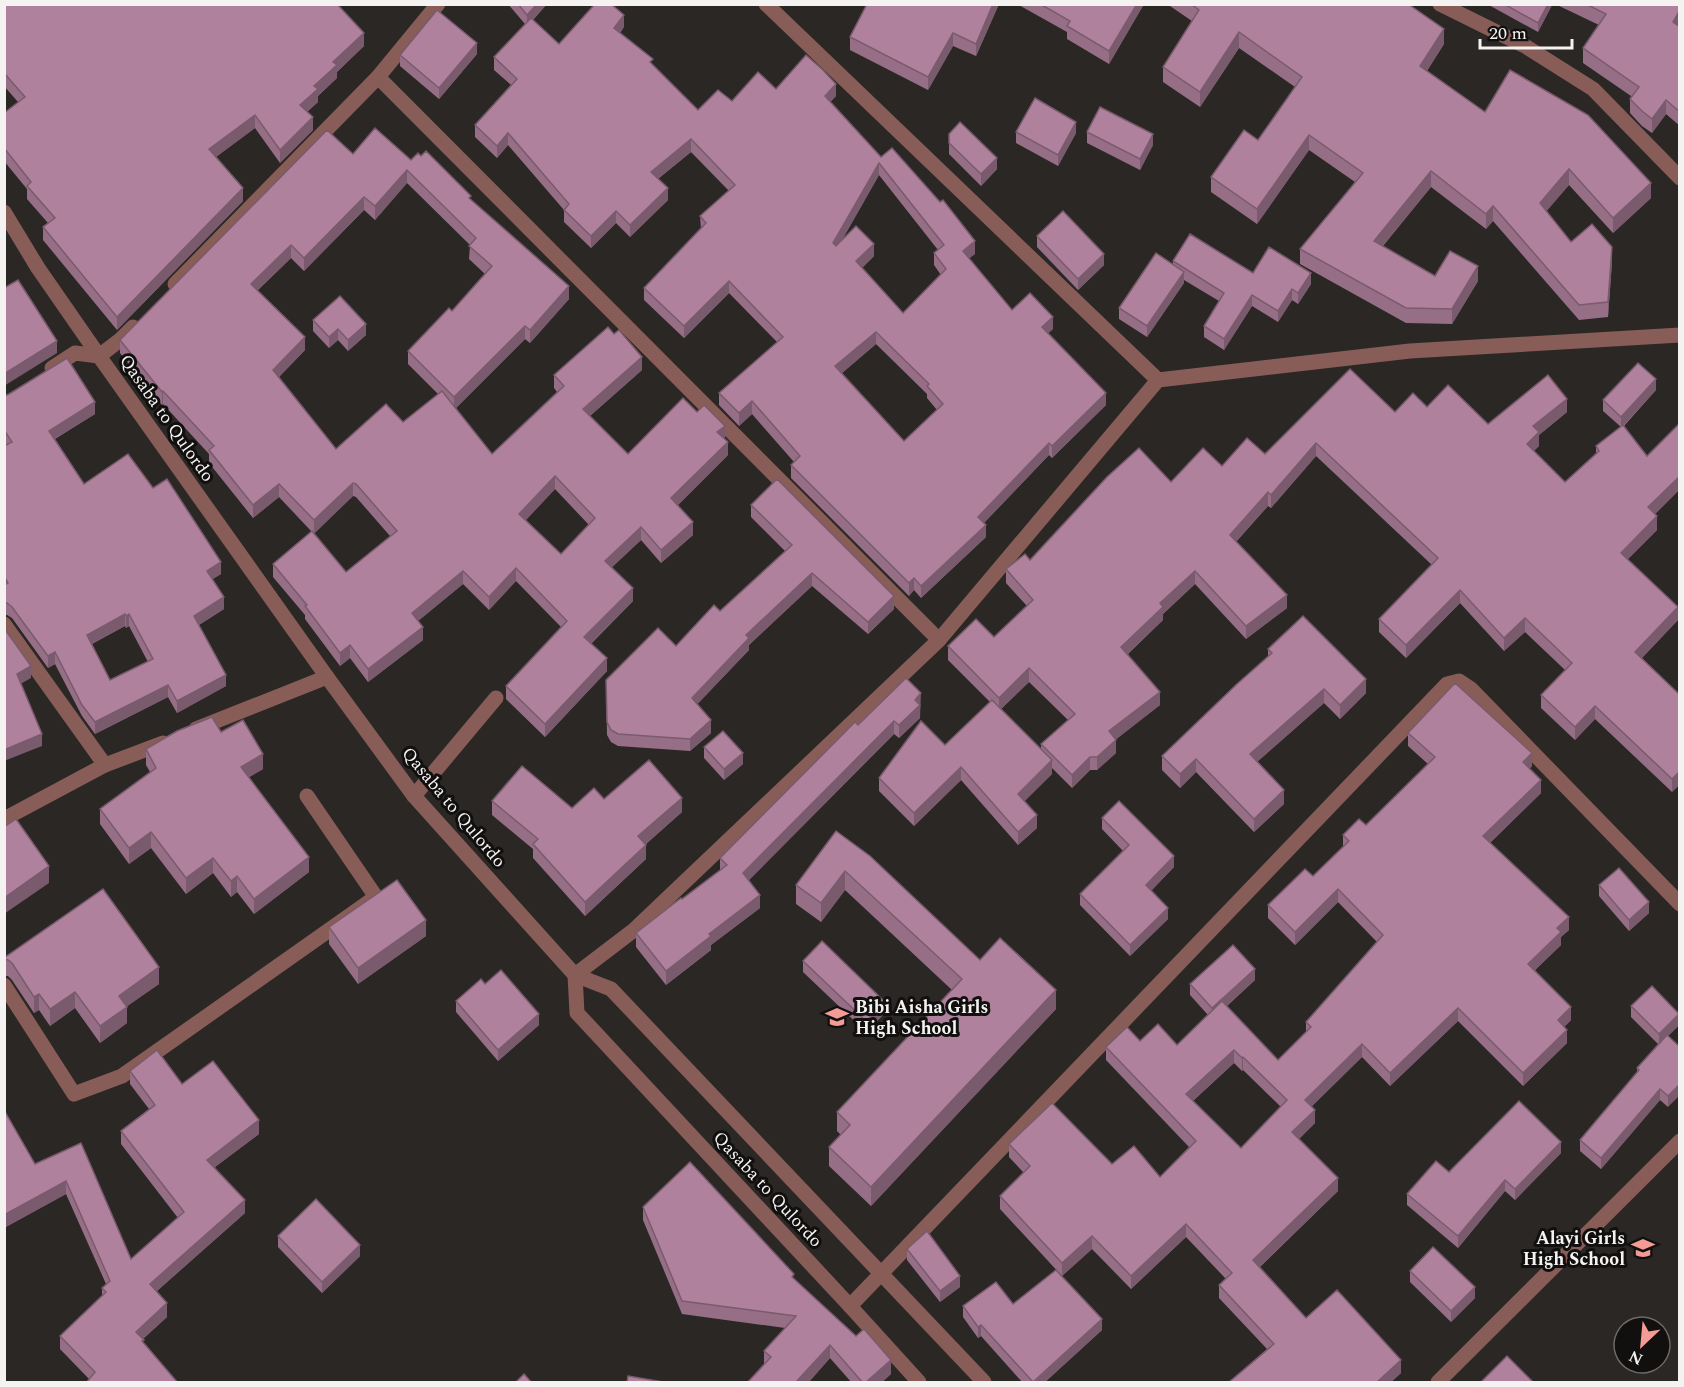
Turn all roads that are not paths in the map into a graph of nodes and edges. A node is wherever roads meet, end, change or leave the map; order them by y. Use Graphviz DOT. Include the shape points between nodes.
graph roads {
  1 [pos="438,4"];
  2 [pos="766,4"];
  3 [pos="1440,4"];
  4 [pos="378,77"];
  5 [pos="1680,178"];
  6 [pos="4,212"];
  7 [pos="162,298"];
  8 [pos="145,315"];
  9 [pos="1680,335"];
  10 [pos="99,356"];
  11 [pos="35,379"];
  12 [pos="1158,380"];
  13 [pos="4,624"];
  14 [pos="939,640"];
  15 [pos="327,677"];
  16 [pos="496,698"];
  17 [pos="105,765"];
  18 [pos="307,796"];
  19 [pos="414,796"];
  20 [pos="4,819"];
  21 [pos="1680,904"];
  22 [pos="575,975"];
  23 [pos="4,985"];
  24 [pos="1680,1141"];
  25 [pos="881,1274"];
  26 [pos="850,1306"];
  27 [pos="919,1383"];
  28 [pos="984,1383"];
  29 [pos="1438,1383"];
  1 -- 4 [label="street"];
  2 -- 12 [label="street"];
  3 -- 5 [label="street" via="1524,45 1593,88"];
  4 -- 7 [label="street"];
  4 -- 14 [label="street"];
  6 -- 10 [label="street, Qasaba to Qulordo"];
  8 -- 10 [label="street"];
  9 -- 12 [label="street" via="1410,351"];
  10 -- 11 [label="street" via="75,353"];
  10 -- 15 [label="street, Qasaba to Qulordo"];
  12 -- 14 [label="street"];
  13 -- 17 [label="street"];
  14 -- 22 [label="street" via="634,930"];
  15 -- 17 [label="street"];
  15 -- 19 [label="street, Qasaba to Qulordo"];
  16 -- 19 [label="street"];
  17 -- 20 [label="street"];
  18 -- 23 [label="street" via="376,897 122,1076 74,1094"];
  19 -- 22 [label="street, Qasaba to Qulordo"];
  21 -- 25 [label="street" via="1471,689 1459,681 1447,684"];
  22 -- 25 [label="street" via="611,989"];
  22 -- 26 [label="street, Qasaba to Qulordo" via="577,1013"];
  24 -- 29 [label="street"];
  25 -- 26 [label="street"];
  25 -- 28 [label="street"];
  26 -- 27 [label="street, Qasaba to Qulordo"];
}
